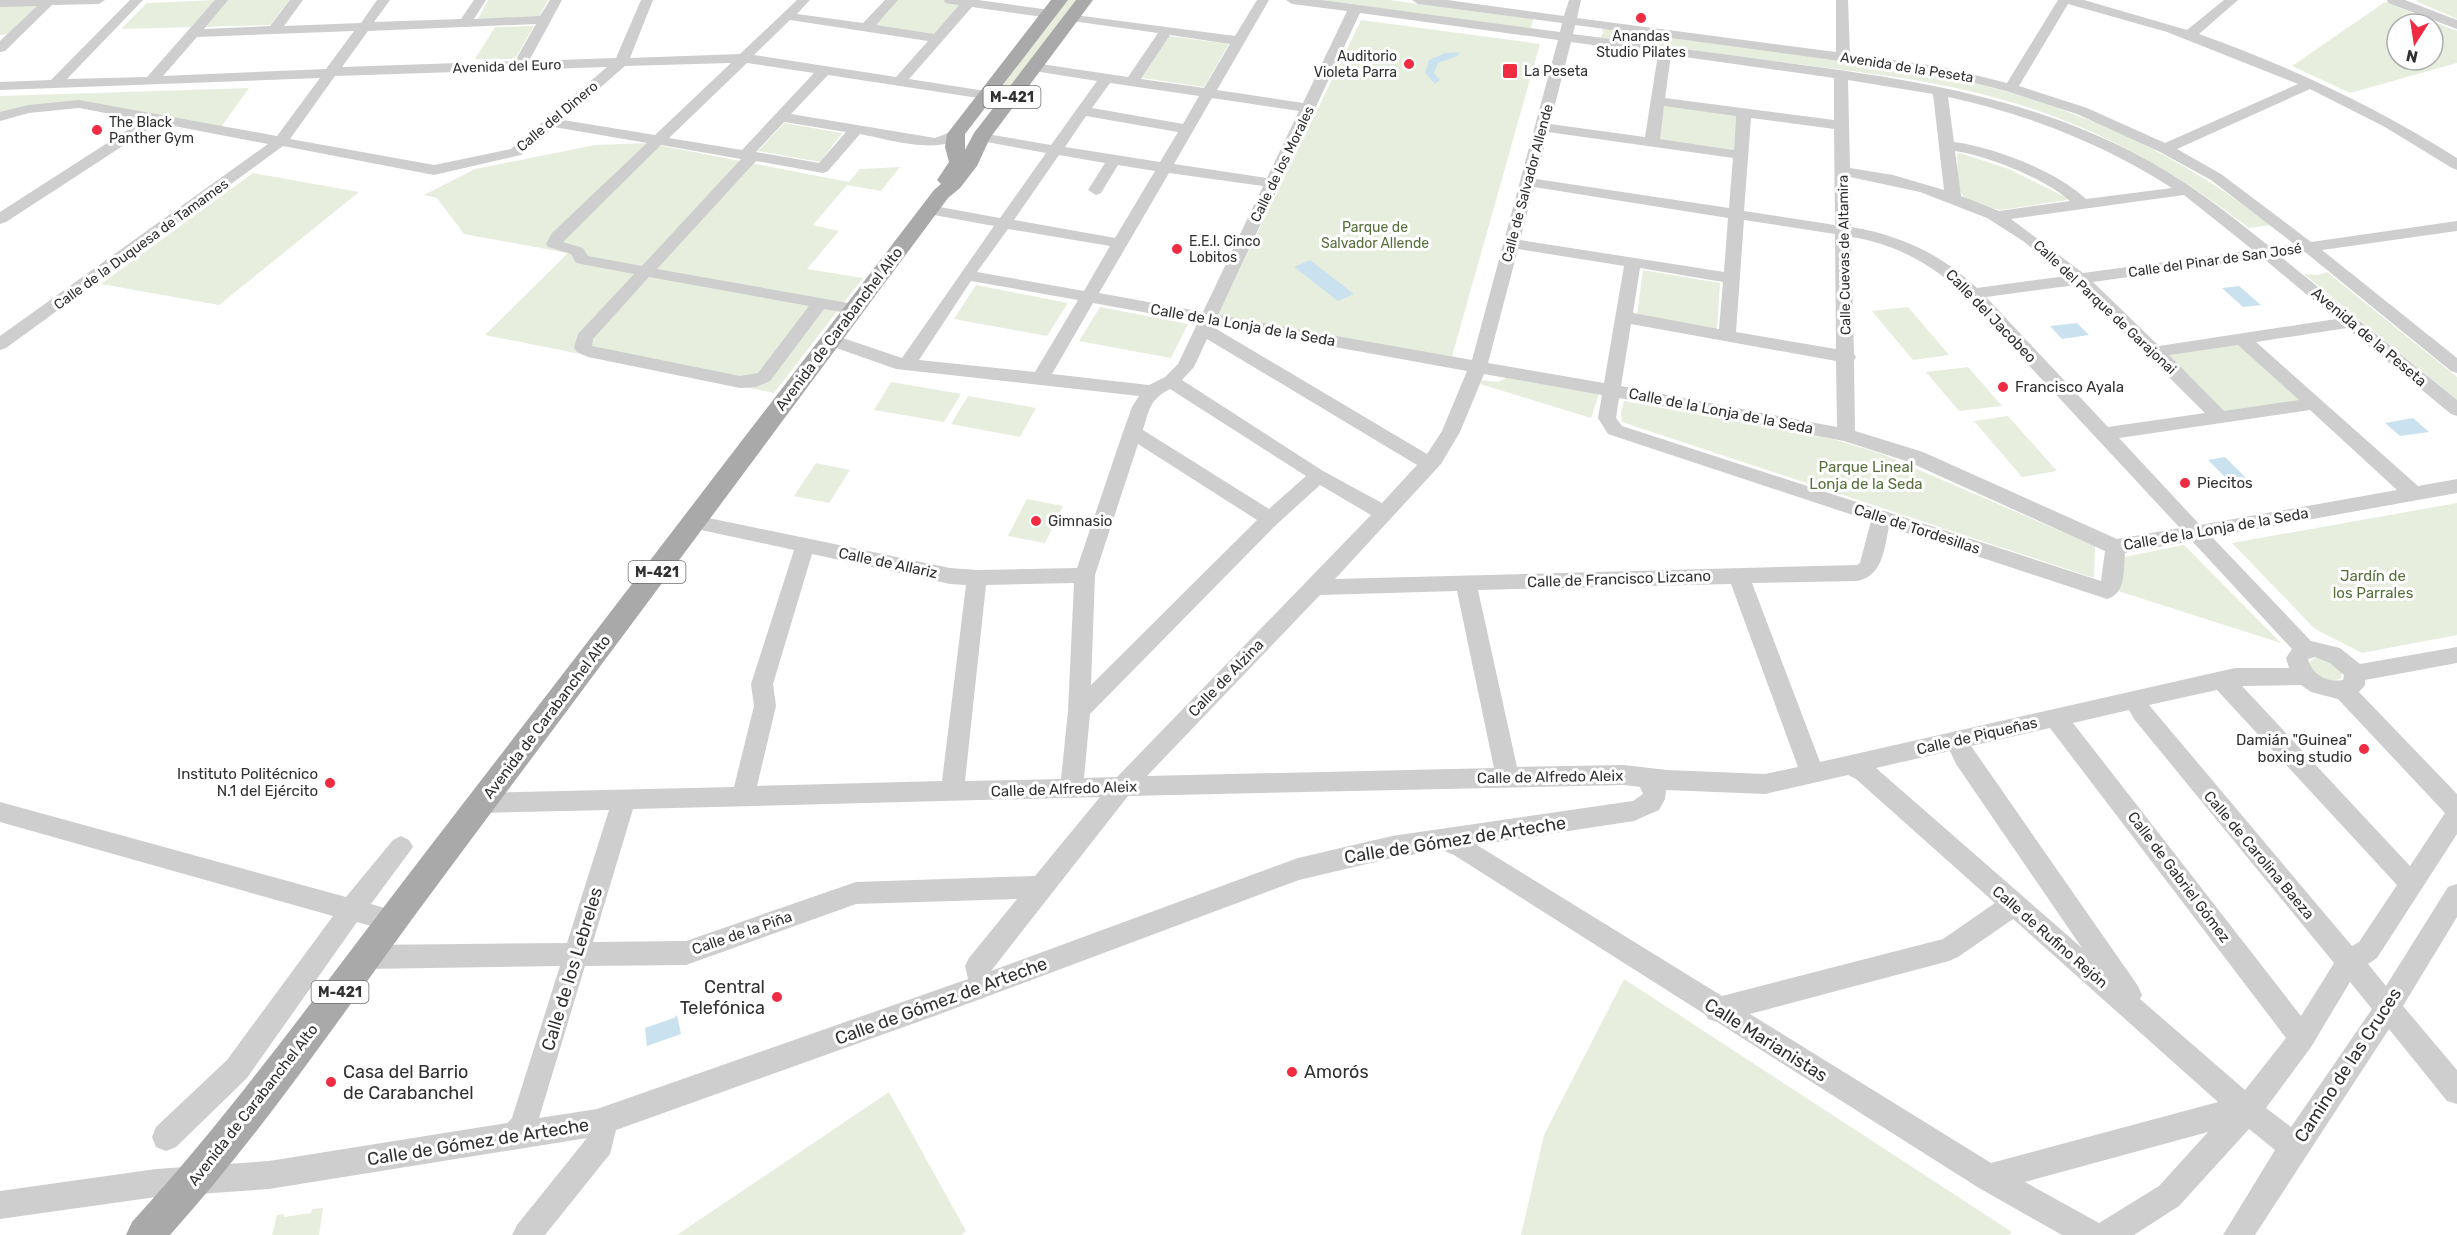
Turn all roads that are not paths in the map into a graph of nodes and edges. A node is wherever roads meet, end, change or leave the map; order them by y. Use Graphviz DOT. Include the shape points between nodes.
graph roads {
  1 [pos="99,0"];
  2 [pos="136,0"];
  3 [pos="222,0"];
  4 [pos="297,0"];
  5 [pos="384,0"];
  6 [pos="393,0"];
  7 [pos="480,0"];
  8 [pos="556,0"];
  9 [pos="647,0"];
  10 [pos="804,0"];
  11 [pos="892,0"];
  12 [pos="950,0"];
  13 [pos="1085,0"];
  14 [pos="1263,0"];
  15 [pos="1292,0"];
  16 [pos="1418,0"];
  17 [pos="1575,0"];
  18 [pos="1842,0"];
  19 [pos="2064,0"];
  20 [pos="2070,0"];
  21 [pos="2232,0"];
  22 [pos="2393,0"];
  23 [pos="48,2"];
  24 [pos="0,3"];
  25 [pos="968,3"];
  26 [pos="1055,7"];
  27 [pos="1355,9"];
  28 [pos="787,16"];
  29 [pos="1072,17"];
  30 [pos="1550,18"];
  31 [pos="545,20"];
  32 [pos="1570,20"];
  33 [pos="465,23"];
  34 [pos="1593,24"];
  35 [pos="2457,25"];
  36 [pos="370,26"];
  37 [pos="866,28"];
  38 [pos="274,30"];
  39 [pos="1166,31"];
  40 [pos="194,33"];
  41 [pos="1541,34"];
  42 [pos="2189,35"];
  43 [pos="1565,37"];
  44 [pos="937,38"];
  45 [pos="1584,40"];
  46 [pos="1239,41"];
  47 [pos="3,42"];
  48 [pos="1665,50"];
  49 [pos="1843,57"];
  50 [pos="744,58"];
  51 [pos="621,62"];
  52 [pos="520,65"];
  53 [pos="1034,67"];
  54 [pos="824,70"];
  55 [pos="337,73"];
  56 [pos="1841,75"];
  57 [pos="1107,78"];
  58 [pos="151,81"];
  59 [pos="899,82"];
  60 [pos="1132,82"];
  61 [pos="55,84"];
  62 [pos="2310,84"];
  63 [pos="0,86"];
  64 [pos="2011,88"];
  65 [pos="1940,90"];
  66 [pos="1208,93"];
  67 [pos="985,95"];
  68 [pos="1011,99"];
  69 [pos="1659,101"];
  70 [pos="1308,108"];
  71 [pos="1083,111"];
  72 [pos="1744,112"];
  73 [pos="0,117"];
  74 [pos="781,117"];
  75 [pos="154,119"];
  76 [pos="551,122"];
  77 [pos="1842,126"];
  78 [pos="1541,127"];
  79 [pos="856,129"];
  80 [pos="1186,129"];
  81 [pos="956,134"];
  82 [pos="981,137"];
  83 [pos="658,140"];
  84 [pos="1652,142"];
  85 [pos="285,143"];
  86 [pos="1947,146"];
  87 [pos="1056,149"];
  88 [pos="2165,149"];
  89 [pos="1740,154"];
  90 [pos="748,155"];
  91 [pos="1113,160"];
  92 [pos="2457,165"];
  93 [pos="1163,167"];
  94 [pos="1842,171"];
  95 [pos="1528,182"];
  96 [pos="1272,183"];
  97 [pos="1096,190"];
  98 [pos="2188,190"];
  99 [pos="1953,197"];
  100 [pos="935,202"];
  101 [pos="2082,204"];
  102 [pos="1736,214"];
  103 [pos="1998,216"];
  104 [pos="0,219"];
  105 [pos="1005,222"];
  106 [pos="2457,226"];
  107 [pos="1844,231"];
  108 [pos="2292,234"];
  109 [pos="2254,242"];
  110 [pos="1118,243"];
  111 [pos="1511,243"];
  112 [pos="2308,247"];
  113 [pos="2274,259"];
  114 [pos="2324,260"];
  115 [pos="1633,262"];
  116 [pos="647,272"];
  117 [pos="967,275"];
  118 [pos="1731,278"];
  119 [pos="2079,279"];
  120 [pos="1973,294"];
  121 [pos="1088,297"];
  122 [pos="820,303"];
  123 [pos="854,309"];
  124 [pos="1626,316"];
  125 [pos="2350,322"];
  126 [pos="1205,324"];
  127 [pos="1727,336"];
  128 [pos="2242,339"];
  129 [pos="831,340"];
  130 [pos="0,344"];
  131 [pos="2154,352"];
  132 [pos="1846,357"];
  133 [pos="907,364"];
  134 [pos="1478,366"];
  135 [pos="2457,368"];
  136 [pos="1040,379"];
  137 [pos="1171,381"];
  138 [pos="1151,391"];
  139 [pos="1612,391"];
  140 [pos="2313,404"];
  141 [pos="2457,410"];
  142 [pos="2221,418"];
  143 [pos="1132,432"];
  144 [pos="2104,434"];
  145 [pos="1846,435"];
  146 [pos="1429,464"];
  147 [pos="1317,477"];
  148 [pos="2457,486"];
  149 [pos="2413,493"];
  150 [pos="1383,513"];
  151 [pos="1882,517"];
  152 [pos="1270,519"];
  153 [pos="693,522"];
  154 [pos="2196,532"];
  155 [pos="805,546"];
  156 [pos="2115,547"];
  157 [pos="1085,575"];
  158 [pos="1737,576"];
  159 [pos="977,578"];
  160 [pos="1463,584"];
  161 [pos="1315,587"];
  162 [pos="2306,650"];
  163 [pos="2457,655"];
  164 [pos="2306,676"];
  165 [pos="2221,680"];
  166 [pos="2349,682"];
  167 [pos="2135,699"];
  168 [pos="1078,711"];
  169 [pos="2053,718"];
  170 [pos="1957,740"];
  171 [pos="1853,766"];
  172 [pos="1816,774"];
  173 [pos="1510,777"];
  174 [pos="1647,778"];
  175 [pos="1122,787"];
  176 [pos="1074,789"];
  177 [pos="952,792"];
  178 [pos="743,796"];
  179 [pos="624,800"];
  180 [pos="481,803"];
  181 [pos="2457,810"];
  182 [pos="0,812"];
  183 [pos="2457,814"];
  184 [pos="1444,840"];
  185 [pos="401,847"];
  186 [pos="2411,884"];
  187 [pos="1042,887"];
  188 [pos="2457,895"];
  189 [pos="2013,905"];
  190 [pos="352,909"];
  191 [pos="392,921"];
  192 [pos="577,955"];
  193 [pos="366,957"];
  194 [pos="2348,963"];
  195 [pos="991,982"];
  196 [pos="1718,1010"];
  197 [pos="2387,1010"];
  198 [pos="2147,1020"];
  199 [pos="2302,1038"];
  200 [pos="2457,1091"];
  201 [pos="2241,1116"];
  202 [pos="597,1122"];
  203 [pos="514,1136"];
  204 [pos="166,1137"];
  205 [pos="2293,1147"];
  206 [pos="1989,1178"];
  207 [pos="197,1180"];
  208 [pos="0,1205"];
  209 [pos="2077,1232"];
  210 [pos="145,1235"];
  211 [pos="526,1235"];
  212 [pos="2107,1235"];
  213 [pos="2238,1235"];
  1 -- 23 [label="street"];
  2 -- 61 [label="street"];
  3 -- 40 [label="street"];
  4 -- 38 [label="street"];
  5 -- 36 [label="street"];
  6 -- 36 [label="street"];
  7 -- 33 [label="street"];
  8 -- 31 [label="street"];
  9 -- 51 [label="street, Calle del Dinero"];
  10 -- 28 [label="street"];
  11 -- 37 [label="street"];
  12 -- 25 [label="street"];
  13 -- 29 [label="main road, Avenida de Carabanchel Alto / M-421"];
  14 -- 46 [label="street"];
  15 -- 27 [label="street, Avenida de la Peseta"];
  16 -- 30 [label="street, Avenida de la Peseta"];
  17 -- 32 [label="street, Calle de Salvador Allende"];
  18 -- 49 [label="street"];
  19 -- 64 [label="street"];
  20 -- 42 [label="street"];
  21 -- 42 [label="street"];
  22 -- 35 [label="street"];
  23 -- 24 [label="street"];
  23 -- 47 [label="street"];
  25 -- 26 [label="street"];
  25 -- 44 [label="street"];
  26 -- 67 [label="main road"];
  27 -- 41 [label="street, Avenida de la Peseta"];
  27 -- 70 [label="street, Calle de los Morales"];
  28 -- 37 [label="street"];
  28 -- 50 [label="street"];
  29 -- 39 [label="street"];
  29 -- 53 [label="main road, Avenida de Carabanchel Alto / M-421"];
  30 -- 32 [label="street, Avenida de la Peseta"];
  30 -- 41 [label="street" via="1537,24"];
  31 -- 33 [label="street"];
  31 -- 52 [label="street"];
  32 -- 34 [label="street, Avenida de la Peseta"];
  32 -- 43 [label="street, Calle de Salvador Allende"];
  33 -- 36 [label="street"];
  34 -- 45 [label="street" via="1597,33"];
  34 -- 49 [label="street, Avenida de la Peseta"];
  36 -- 38 [label="street"];
  36 -- 55 [label="street, Calle de la Duquesa de Tamames"];
  37 -- 44 [label="street"];
  38 -- 40 [label="street"];
  39 -- 46 [label="street"];
  39 -- 60 [label="street"];
  40 -- 58 [label="street"];
  41 -- 43 [label="street, Avenida de la Peseta"];
  42 -- 62 [label="street"];
  43 -- 45 [label="street, Avenida de la Peseta"];
  43 -- 78 [label="street, Calle de Salvador Allende"];
  44 -- 59 [label="street"];
  45 -- 48 [label="street, Avenida de la Peseta"];
  46 -- 66 [label="street"];
  48 -- 56 [label="street, Avenida de la Peseta"];
  48 -- 69 [label="street"];
  49 -- 64 [label="street, Avenida de la Peseta" via="1943,71"];
  50 -- 51 [label="street, Avenida del Euro"];
  50 -- 54 [label="street, Avenida del Euro"];
  50 -- 83 [label="street"];
  51 -- 52 [label="street, Avenida del Euro"];
  51 -- 76 [label="street, Calle del Dinero"];
  52 -- 55 [label="street, Avenida del Euro"];
  53 -- 57 [label="street"];
  53 -- 68 [label="main road, Avenida de Carabanchel Alto / M-421"];
  54 -- 59 [label="street, Avenida del Euro"];
  54 -- 74 [label="street"];
  55 -- 58 [label="street, Avenida del Euro"];
  55 -- 85 [label="street, Calle de la Duquesa de Tamames"];
  56 -- 65 [label="street, Avenida de la Peseta"];
  56 -- 77 [label="street, Calle Cuevas de Altamira"];
  57 -- 60 [label="street"];
  57 -- 71 [label="street"];
  58 -- 61 [label="street, Avenida del Euro"];
  59 -- 67 [label="street, Avenida del Euro"];
  60 -- 66 [label="street"];
  61 -- 63 [label="street, Avenida del Euro"];
  62 -- 88 [label="street"];
  62 -- 92 [label="street" via="2412,135"];
  64 -- 88 [label="street, Avenida de la Peseta" via="2082,111"];
  65 -- 86 [label="street"];
  65 -- 98 [label="street, Avenida de la Peseta" via="2002,105 2085,134"];
  66 -- 70 [label="street"];
  66 -- 80 [label="street"];
  67 -- 68 [label="street, Avenida del Euro"];
  67 -- 81 [label="main road"];
  68 -- 82 [label="main road, Avenida de Carabanchel Alto / M-421"];
  69 -- 72 [label="street"];
  69 -- 84 [label="street"];
  70 -- 96 [label="street, Calle de los Morales"];
  71 -- 80 [label="street"];
  71 -- 87 [label="street"];
  72 -- 77 [label="street"];
  72 -- 89 [label="street"];
  73 -- 75 [label="street, Calle del Dinero" via="28,109 79,104"];
  74 -- 79 [label="street"];
  74 -- 90 [label="street"];
  75 -- 85 [label="street, Calle del Dinero"];
  75 -- 104 [label="street"];
  76 -- 83 [label="street"];
  76 -- 85 [label="street, Calle del Dinero" via="516,152 434,170"];
  77 -- 94 [label="street, Calle Cuevas de Altamira"];
  78 -- 84 [label="street"];
  78 -- 95 [label="street, Calle de Salvador Allende"];
  79 -- 81 [label="street" via="935,142"];
  79 -- 90 [label="street" via="823,168"];
  80 -- 93 [label="street"];
  81 -- 100 [label="main road, Avenida de Carabanchel Alto" via="959,162"];
  82 -- 87 [label="street"];
  82 -- 100 [label="main road, Avenida de Carabanchel Alto / M-421" via="970,162"];
  83 -- 90 [label="street"];
  83 -- 116 [label="street" via="554,244 577,251 582,260"];
  84 -- 89 [label="street"];
  85 -- 130 [label="street, Calle de la Duquesa de Tamames"];
  86 -- 99 [label="street"];
  86 -- 101 [label="street" via="2016,166 2058,186"];
  87 -- 91 [label="street"];
  87 -- 105 [label="street"];
  88 -- 108 [label="street, Avenida de la Peseta" via="2246,197"];
  89 -- 102 [label="street"];
  90 -- 116 [label="street"];
  91 -- 93 [label="street"];
  91 -- 97 [label="street"];
  93 -- 96 [label="street"];
  93 -- 110 [label="street"];
  94 -- 99 [label="street, Calle del Parque de Garajonai" via="1902,181"];
  94 -- 107 [label="street, Calle Cuevas de Altamira"];
  95 -- 102 [label="street, Calle del Jacobeo"];
  95 -- 111 [label="street, Calle de Salvador Allende"];
  96 -- 126 [label="street, Calle de los Morales"];
  98 -- 101 [label="street"];
  98 -- 109 [label="street, Avenida de la Peseta"];
  99 -- 103 [label="street, Calle del Parque de Garajonai"];
  100 -- 105 [label="street"];
  100 -- 123 [label="main road, Avenida de Carabanchel Alto / M-421"];
  101 -- 103 [label="street"];
  102 -- 107 [label="street, Calle del Jacobeo"];
  102 -- 118 [label="street"];
  103 -- 119 [label="street, Calle del Parque de Garajonai" via="2029,236"];
  105 -- 110 [label="street"];
  105 -- 117 [label="street"];
  106 -- 112 [label="street, Calle del Pinar de San José"];
  107 -- 120 [label="street, Calle del Jacobeo" via="1888,239 1911,248 1940,263"];
  107 -- 132 [label="street, Calle Cuevas de Altamira"];
  108 -- 109 [label="street, Avenida de la Peseta" via="2262,229 2254,234"];
  108 -- 112 [label="street, Avenida de la Peseta"];
  109 -- 113 [label="street, Avenida de la Peseta"];
  110 -- 121 [label="street"];
  111 -- 115 [label="street"];
  111 -- 134 [label="street, Calle de Salvador Allende"];
  112 -- 113 [label="street, Calle del Pinar de San José"];
  112 -- 114 [label="street, Avenida de la Peseta"];
  113 -- 114 [label="street, Avenida de la Peseta" via="2309,271 2321,268"];
  113 -- 119 [label="street, Calle del Pinar de San José"];
  113 -- 125 [label="street, Avenida de la Peseta"];
  114 -- 135 [label="street, Avenida de la Peseta"];
  115 -- 118 [label="street"];
  115 -- 124 [label="street"];
  116 -- 122 [label="street"];
  116 -- 122 [label="street" via="584,338 582,348 747,382 764,377"];
  117 -- 121 [label="street, Calle de la Lonja de la Seda"];
  117 -- 133 [label="street"];
  118 -- 127 [label="street"];
  119 -- 120 [label="street, Calle del Pinar de San José"];
  119 -- 131 [label="street, Calle del Parque de Garajonai"];
  120 -- 144 [label="street, Calle del Jacobeo"];
  121 -- 126 [label="street, Calle de la Lonja de la Seda"];
  121 -- 136 [label="street"];
  122 -- 123 [label="street"];
  123 -- 129 [label="main road, Avenida de Carabanchel Alto / M-421"];
  124 -- 127 [label="street"];
  124 -- 139 [label="street"];
  125 -- 128 [label="street"];
  125 -- 141 [label="street, Avenida de la Peseta"];
  126 -- 134 [label="street, Calle de la Lonja de la Seda"];
  126 -- 137 [label="street, Calle de los Morales" via="1185,367"];
  126 -- 146 [label="street"];
  127 -- 132 [label="street"];
  128 -- 131 [label="street"];
  128 -- 140 [label="street"];
  129 -- 133 [label="street"];
  129 -- 153 [label="main road, Avenida de Carabanchel Alto / M-421"];
  131 -- 142 [label="street, Calle del Parque de Garajonai"];
  132 -- 145 [label="street, Calle Cuevas de Altamira"];
  133 -- 136 [label="street"];
  134 -- 139 [label="street, Calle de la Lonja de la Seda"];
  134 -- 146 [label="street, Calle de Alzina" via="1450,432"];
  136 -- 138 [label="street"];
  137 -- 138 [label="street"];
  137 -- 147 [label="street"];
  138 -- 143 [label="street"];
  139 -- 145 [label="street, Calle de la Lonja de la Seda"];
  139 -- 151 [label="street, Calle de Tordesillas" via="1607,418 1615,430"];
  140 -- 142 [label="street"];
  140 -- 149 [label="street"];
  142 -- 144 [label="street"];
  143 -- 152 [label="street"];
  143 -- 157 [label="street"];
  144 -- 154 [label="street, Calle del Jacobeo"];
  145 -- 156 [label="street, Calle de la Lonja de la Seda" via="1916,457"];
  146 -- 150 [label="street, Calle de Alzina"];
  147 -- 150 [label="street"];
  147 -- 152 [label="street"];
  148 -- 149 [label="street, Calle de la Lonja de la Seda"];
  149 -- 154 [label="street, Calle de la Lonja de la Seda"];
  150 -- 161 [label="street, Calle de Alzina"];
  151 -- 156 [label="street, Calle de Tordesillas" via="2107,591 2111,588"];
  151 -- 158 [label="street, Calle de Francisco Lizcano" via="1869,566 1863,572"];
  152 -- 168 [label="street"];
  153 -- 155 [label="street, Calle de Allariz"];
  153 -- 180 [label="main road, Avenida de Carabanchel Alto / M-421"];
  154 -- 156 [label="street, Calle de la Lonja de la Seda"];
  154 -- 162 [label="street, Calle del Jacobeo"];
  155 -- 159 [label="street, Calle de Allariz"];
  155 -- 178 [label="street" via="762,684 765,706"];
  157 -- 159 [label="street, Calle de Allariz"];
  157 -- 168 [label="street"];
  158 -- 160 [label="street, Calle de Francisco Lizcano"];
  158 -- 172 [label="street" via="1808,764"];
  159 -- 177 [label="street"];
  160 -- 161 [label="street, Calle de Francisco Lizcano"];
  160 -- 173 [label="street"];
  161 -- 175 [label="street, Calle de Alzina"];
  162 -- 164 [label="street" via="2297,658"];
  162 -- 166 [label="street" via="2334,654 2350,666"];
  163 -- 166 [label="street"];
  164 -- 165 [label="street, Calle de Piqueñas" via="2255,675"];
  164 -- 166 [label="street" via="2328,688"];
  165 -- 167 [label="street, Calle de Piqueñas"];
  165 -- 186 [label="street"];
  166 -- 181 [label="street"];
  167 -- 169 [label="street, Calle de Piqueñas"];
  167 -- 194 [label="street, Calle de Carolina Baeza" via="2142,713"];
  168 -- 176 [label="street"];
  169 -- 170 [label="street, Calle de Piqueñas"];
  169 -- 199 [label="street, Calle de Gabriel Gómez"];
  170 -- 171 [label="street, Calle de Piqueñas"];
  170 -- 198 [label="street" via="1964,757"];
  171 -- 172 [label="street, Calle de Piqueñas"];
  171 -- 189 [label="street, Calle de Rufino Rejón"];
  172 -- 174 [label="street, Calle de Piqueñas" via="1747,785"];
  173 -- 174 [label="street, Calle de Alfredo Aleix"];
  173 -- 175 [label="street, Calle de Alfredo Aleix"];
  174 -- 184 [label="street, Calle de Gómez de Arteche" via="1655,791 1654,799 1634,811"];
  175 -- 176 [label="street, Calle de Alfredo Aleix"];
  175 -- 187 [label="street, Calle de Alzina"];
  176 -- 177 [label="street, Calle de Alfredo Aleix"];
  177 -- 178 [label="street, Calle de Alfredo Aleix"];
  178 -- 179 [label="street, Calle de Alfredo Aleix"];
  179 -- 180 [label="street, Calle de Alfredo Aleix"];
  179 -- 192 [label="street, Calle de los Lebreles"];
  180 -- 191 [label="main road, Avenida de Carabanchel Alto / M-421"];
  182 -- 190 [label="street"];
  183 -- 186 [label="street"];
  184 -- 195 [label="street, Calle de Gómez de Arteche" via="1392,847 1298,869"];
  184 -- 196 [label="street, Calle Marianistas"];
  185 -- 190 [label="street"];
  186 -- 194 [label="street" via="2368,950"];
  187 -- 192 [label="street, Calle de la Piña" via="856,893 686,953"];
  187 -- 195 [label="street, Calle de Alzina" via="978,966 981,979"];
  188 -- 197 [label="street, Camino de las Cruces"];
  189 -- 196 [label="street" via="1949,949"];
  189 -- 198 [label="street, Calle de Rufino Rejón"];
  190 -- 191 [label="street"];
  190 -- 204 [label="street" via="237,1069"];
  191 -- 193 [label="main road, Avenida de Carabanchel Alto / M-421"];
  192 -- 193 [label="street, Calle de la Piña"];
  192 -- 203 [label="street, Calle de los Lebreles" via="523,1126"];
  193 -- 207 [label="main road, Avenida de Carabanchel Alto / M-421"];
  194 -- 197 [label="street, Calle de Carolina Baeza"];
  194 -- 199 [label="street"];
  195 -- 202 [label="street, Calle de Gómez de Arteche"];
  196 -- 206 [label="street, Calle Marianistas"];
  197 -- 200 [label="street, Calle de Carolina Baeza"];
  197 -- 205 [label="street, Camino de las Cruces"];
  198 -- 201 [label="street, Calle de Rufino Rejón"];
  199 -- 201 [label="street"];
  201 -- 205 [label="street, Calle de Rufino Rejón"];
  201 -- 206 [label="street" via="2221,1115"];
  201 -- 212 [label="street" via="2169,1196"];
  202 -- 203 [label="street, Calle de Gómez de Arteche"];
  202 -- 211 [label="street" via="602,1130 600,1144"];
  203 -- 207 [label="street, Calle de Gómez de Arteche" via="269,1175"];
  205 -- 213 [label="street, Camino de las Cruces"];
  206 -- 209 [label="street, Calle Marianistas"];
  207 -- 208 [label="street, Calle de Gómez de Arteche"];
  207 -- 210 [label="main road, Avenida de Carabanchel Alto / M-421"];
}
